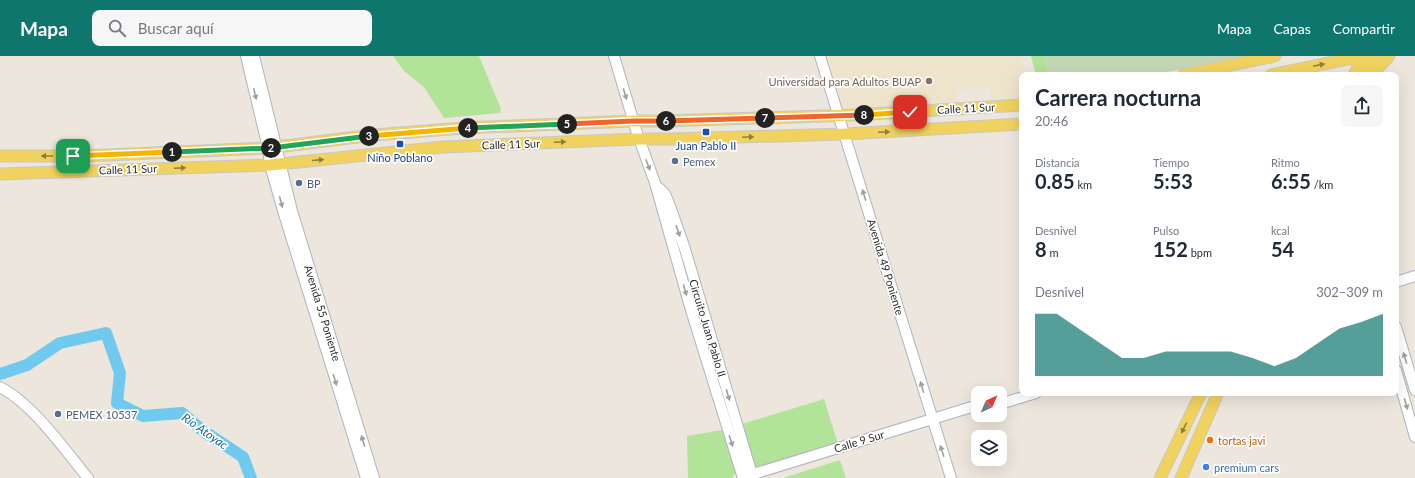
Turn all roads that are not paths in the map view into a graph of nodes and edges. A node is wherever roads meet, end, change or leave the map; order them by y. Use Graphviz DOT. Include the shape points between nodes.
graph roads {
  1 [pos="246,56"];
  2 [pos="254,56"];
  3 [pos="614,56"];
  4 [pos="820,56"];
  5 [pos="1275,56"];
  6 [pos="1363,56"];
  7 [pos="1374,56"];
  8 [pos="1389,56"];
  9 [pos="1198,72"];
  10 [pos="1286,72"];
  11 [pos="1355,72"];
  12 [pos="1367,72"];
  13 [pos="1374,72"];
  14 [pos="1019,105"];
  15 [pos="839,116"];
  16 [pos="633,121"];
  17 [pos="1019,124"];
  18 [pos="845,134"];
  19 [pos="639,139"];
  20 [pos="272,147"];
  21 [pos="0,156"];
  22 [pos="275,164"];
  23 [pos="0,174"];
  24 [pos="1415,276"];
  25 [pos="1399,281"];
  26 [pos="1399,337"];
  27 [pos="1399,381"];
  28 [pos="1415,390"];
  29 [pos="3,391"];
  30 [pos="1019,393"];
  31 [pos="1007,396"];
  32 [pos="1026,396"];
  33 [pos="1200,396"];
  34 [pos="1217,396"];
  35 [pos="1007,402"];
  36 [pos="971,407"];
  37 [pos="971,413"];
  38 [pos="933,421"];
  39 [pos="1415,437"];
  40 [pos="746,477"];
  41 [pos="81,478"];
  42 [pos="88,478"];
  43 [pos="366,478"];
  44 [pos="374,478"];
  45 [pos="763,478"];
  46 [pos="951,478"];
  47 [pos="1160,478"];
  48 [pos="1181,478"];
  1 -- 20 [label="main road, one-way"];
  2 -- 20 [label="main road"];
  3 -- 16 [label="main road, Circuito Juan Pablo II, one-way"];
  4 -- 15 [label="main road, Avenida 49 Poniente"];
  5 -- 9 [label="main road"];
  10 -- 6 [label="main road, one-way"];
  6 -- 11 [label="main road"];
  7 -- 12 [label="main road"];
  8 -- 13 [label="main road"];
  14 -- 15 [label="main road, Calle 11 Sur"];
  15 -- 16 [label="main road, Calle 11 Sur"];
  15 -- 18 [label="main road, Avenida 49 Poniente"];
  16 -- 19 [label="main road, Circuito Juan Pablo II"];
  16 -- 20 [label="main road, Calle 11 Sur" via="463,128"];
  18 -- 17 [label="main road, Calle 11 Sur, one-way"];
  19 -- 18 [label="main road, Calle 11 Sur, one-way"];
  38 -- 18 [label="main road, Avenida 49 Poniente, one-way"];
  22 -- 19 [label="main road, Calle 11 Sur, one-way" via="443,147"];
  19 -- 40 [label="main road, Circuito Juan Pablo II, one-way" via="655,183 691,310"];
  20 -- 21 [label="main road, Calle 11 Sur, one-way" via="84,156"];
  20 -- 22 [label="main road, Avenida 55 Poniente"];
  23 -- 22 [label="main road, Calle 11 Sur, one-way"];
  22 -- 43 [label="main road, Avenida 55 Poniente, one-way" via="284,214"];
  44 -- 22 [label="main road, Avenida 55 Poniente, one-way" via="292,211"];
  24 -- 25 [label="main road"];
  28 -- 26 [label="main road, one-way"];
  27 -- 39 [label="main road, one-way"];
  29 -- 41 [label="main road" via="38,425"];
  29 -- 42 [label="main road" via="26,406"];
  30 -- 31 [label="main road"];
  32 -- 35 [label="main road"];
  33 -- 47 [label="main road, one-way"];
  34 -- 48 [label="main road"];
  36 -- 38 [label="main road, Calle 9 Sur"];
  37 -- 38 [label="main road, Calle 9 Sur"];
  38 -- 40 [label="main road, Calle 9 Sur"];
  38 -- 45 [label="main road, Calle 9 Sur"];
  46 -- 38 [label="main road, Avenida 49 Poniente, one-way"];
}
